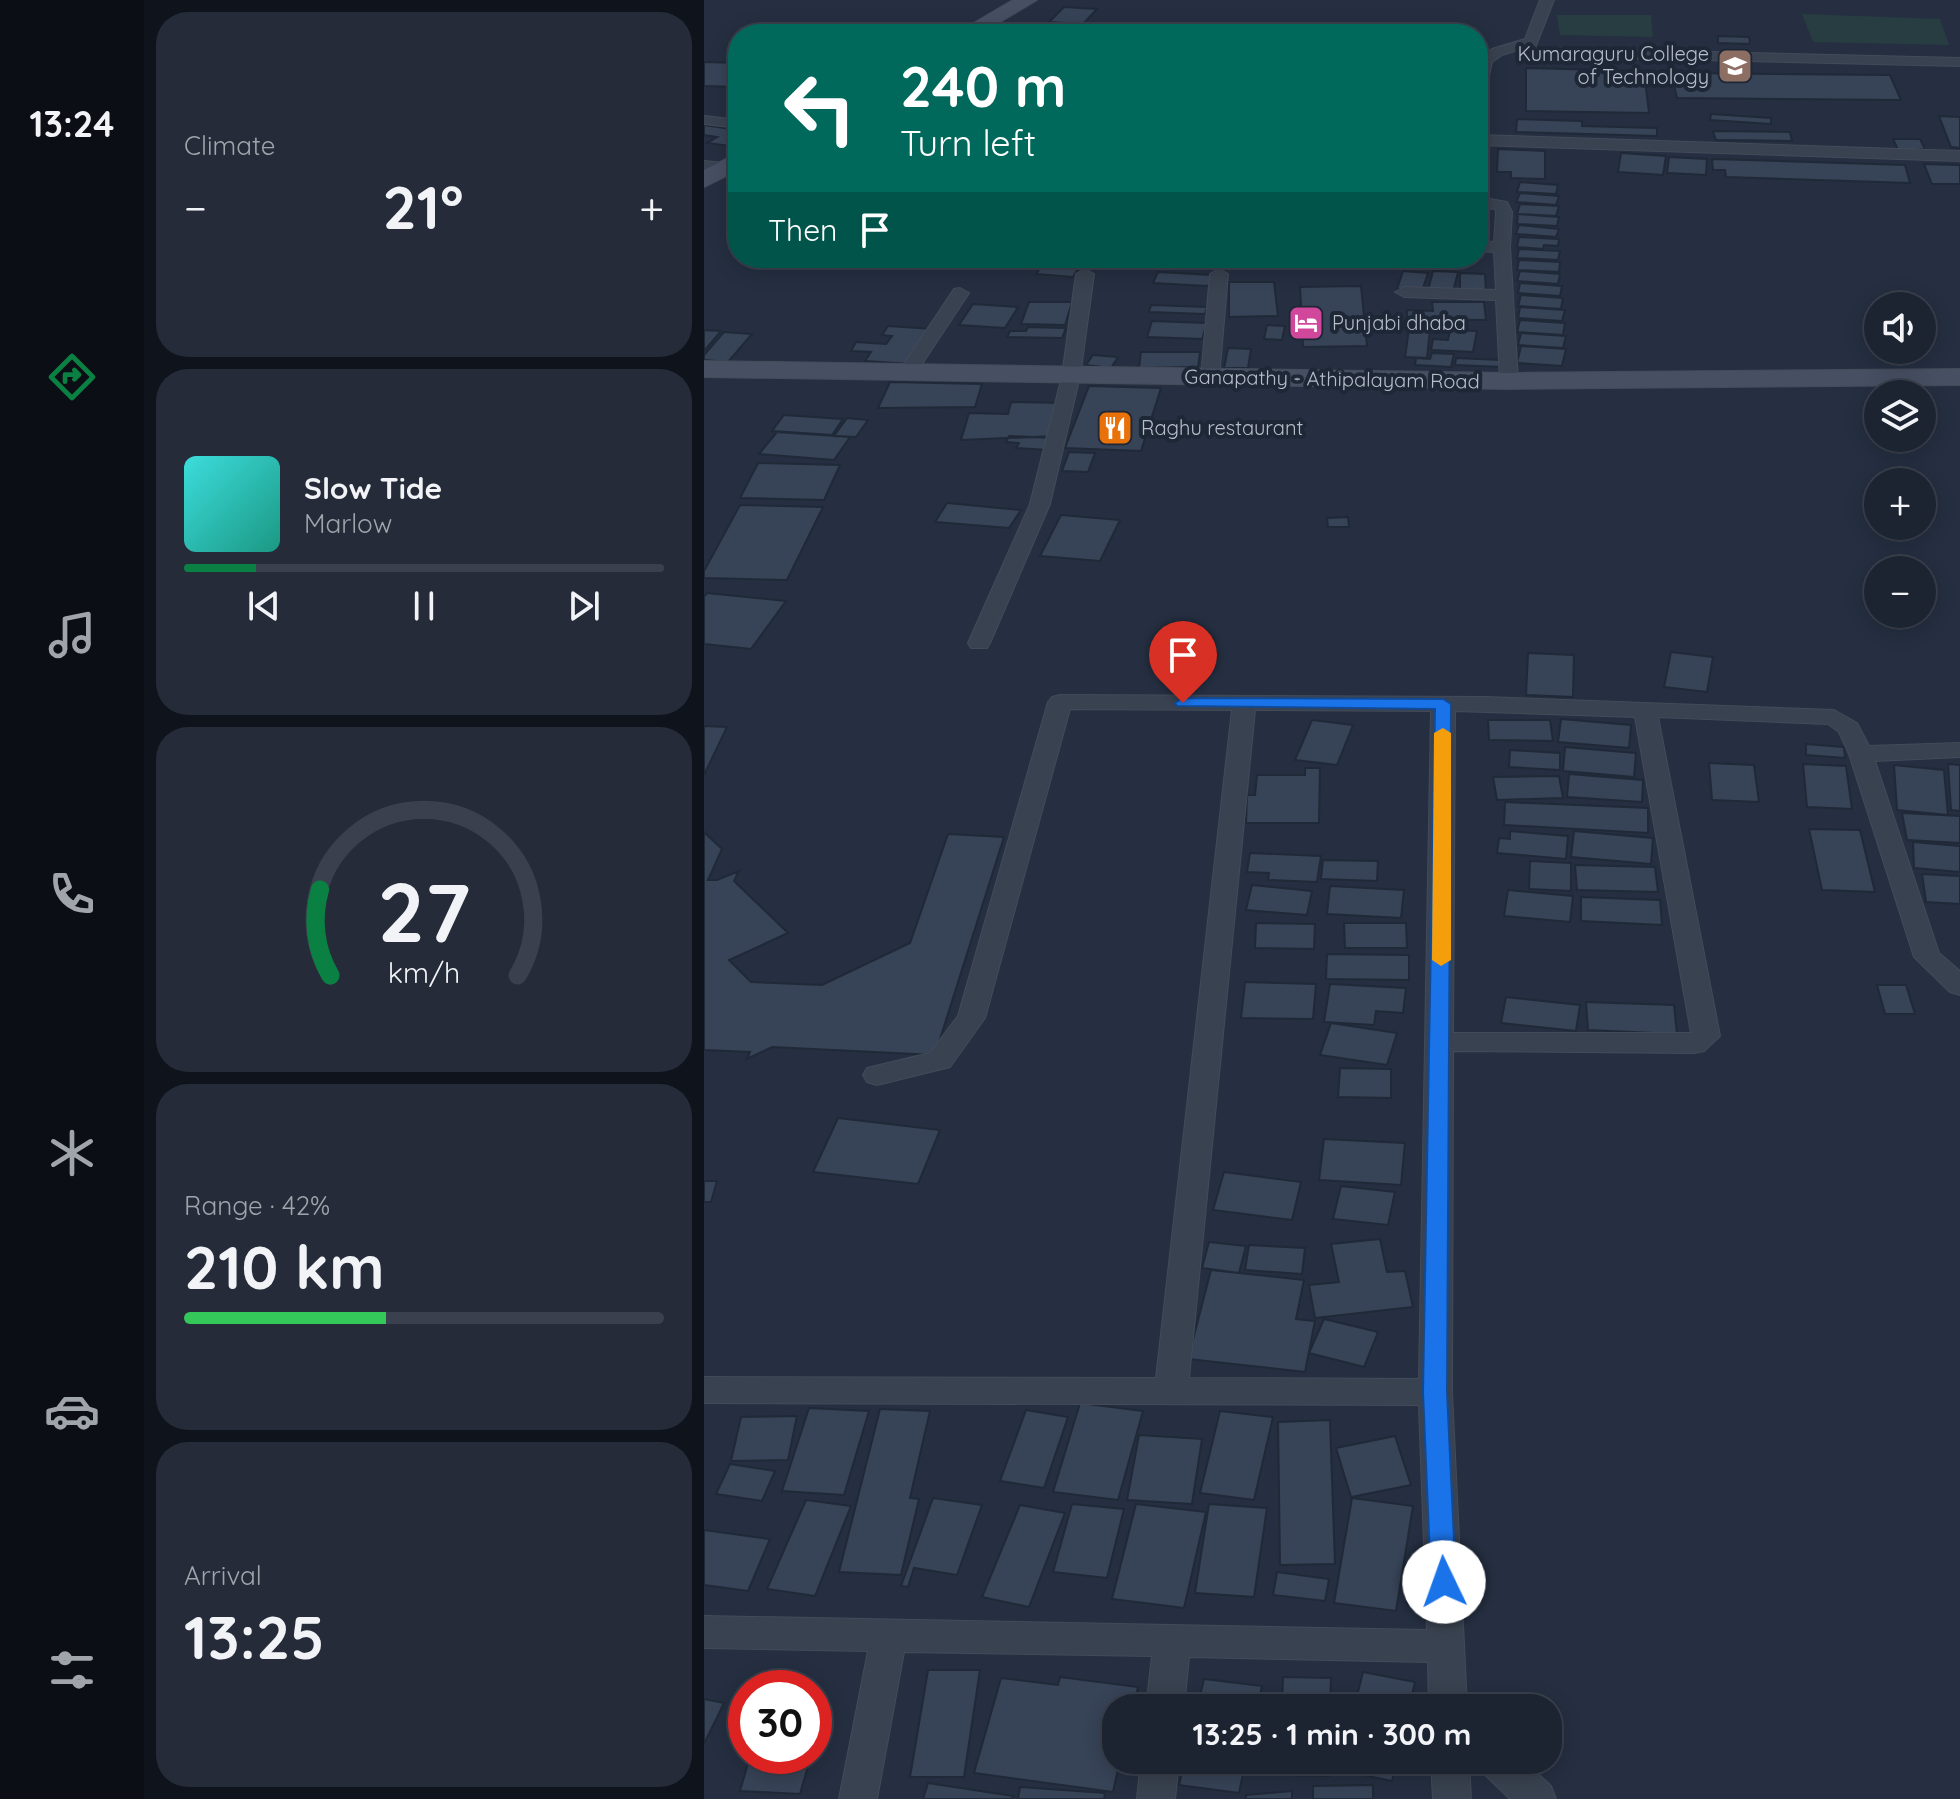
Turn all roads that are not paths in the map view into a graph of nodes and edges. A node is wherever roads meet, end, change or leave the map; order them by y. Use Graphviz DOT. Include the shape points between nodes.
graph roads {
  1 [pos="1027,0"];
  2 [pos="1547,0"];
  3 [pos="983,24"];
  4 [pos="1528,47"];
  5 [pos="1488,54"];
  6 [pos="1960,62"];
  7 [pos="704,120"];
  8 [pos="728,123"];
  9 [pos="1488,140"];
  10 [pos="1960,156"];
  11 [pos="1488,203"];
  12 [pos="1488,246"];
  13 [pos="1502,247"];
  14 [pos="1085,274"];
  15 [pos="1219,274"];
  16 [pos="1404,292"];
  17 [pos="960,293"];
  18 [pos="1505,295"];
  19 [pos="704,369"];
  20 [pos="907,373"];
  21 [pos="1071,376"];
  22 [pos="1960,377"];
  23 [pos="1210,378"];
  24 [pos="1509,381"];
  25 [pos="979,643"];
  26 [pos="1244,703"];
  27 [pos="1443,704"];
  28 [pos="1645,709"];
  29 [pos="1960,750"];
  30 [pos="1861,754"];
  31 [pos="1960,986"];
  32 [pos="1441,1042"];
  33 [pos="877,1075"];
  34 [pos="704,1390"];
  35 [pos="1171,1391"];
  36 [pos="1435,1392"];
  37 [pos="704,1632"];
  38 [pos="889,1635"];
  39 [pos="1172,1641"];
  40 [pos="1447,1646"];
  41 [pos="1166,1694"];
  42 [pos="1448,1694"];
  43 [pos="1159,1774"];
  44 [pos="1451,1774"];
  45 [pos="1511,1774"];
  46 [pos="858,1799"];
  47 [pos="1156,1799"];
  48 [pos="1452,1799"];
  49 [pos="1537,1799"];
  1 -- 3 [label="main road"];
  2 -- 4 [label="street"];
  4 -- 5 [label="street"];
  4 -- 6 [label="street"];
  7 -- 8 [label="street"];
  9 -- 10 [label="street"];
  11 -- 13 [label="street" via="1501,205 1504,212"];
  12 -- 13 [label="street"];
  13 -- 18 [label="street"];
  14 -- 21 [label="street"];
  15 -- 23 [label="street"];
  16 -- 18 [label="street"];
  17 -- 20 [label="street"];
  18 -- 24 [label="street"];
  19 -- 20 [label="main road, Ganapathy - Athipalayam Road"];
  20 -- 21 [label="main road, Ganapathy - Athipalayam Road"];
  21 -- 23 [label="main road, Ganapathy - Athipalayam Road"];
  21 -- 25 [label="street" via="1040,504"];
  22 -- 24 [label="main road, Ganapathy - Athipalayam Road"];
  23 -- 24 [label="main road, Ganapathy - Athipalayam Road"];
  26 -- 27 [label="street"];
  26 -- 33 [label="street" via="1060,702 971,1018 940,1060"];
  26 -- 35 [label="street"];
  27 -- 28 [label="street"];
  27 -- 32 [label="street"];
  28 -- 30 [label="street" via="1834,717 1849,728"];
  28 -- 32 [label="street" via="1706,1036 1694,1044"];
  29 -- 30 [label="street"];
  30 -- 31 [label="street" via="1927,957"];
  32 -- 36 [label="street"];
  34 -- 35 [label="street"];
  35 -- 36 [label="street"];
  36 -- 40 [label="street"];
  37 -- 38 [label="street"];
  38 -- 39 [label="street"];
  38 -- 46 [label="street"];
  39 -- 40 [label="street"];
  39 -- 41 [label="street"];
  40 -- 42 [label="street"];
  43 -- 47 [label="street"];
  44 -- 48 [label="street"];
  45 -- 49 [label="street"];
}
